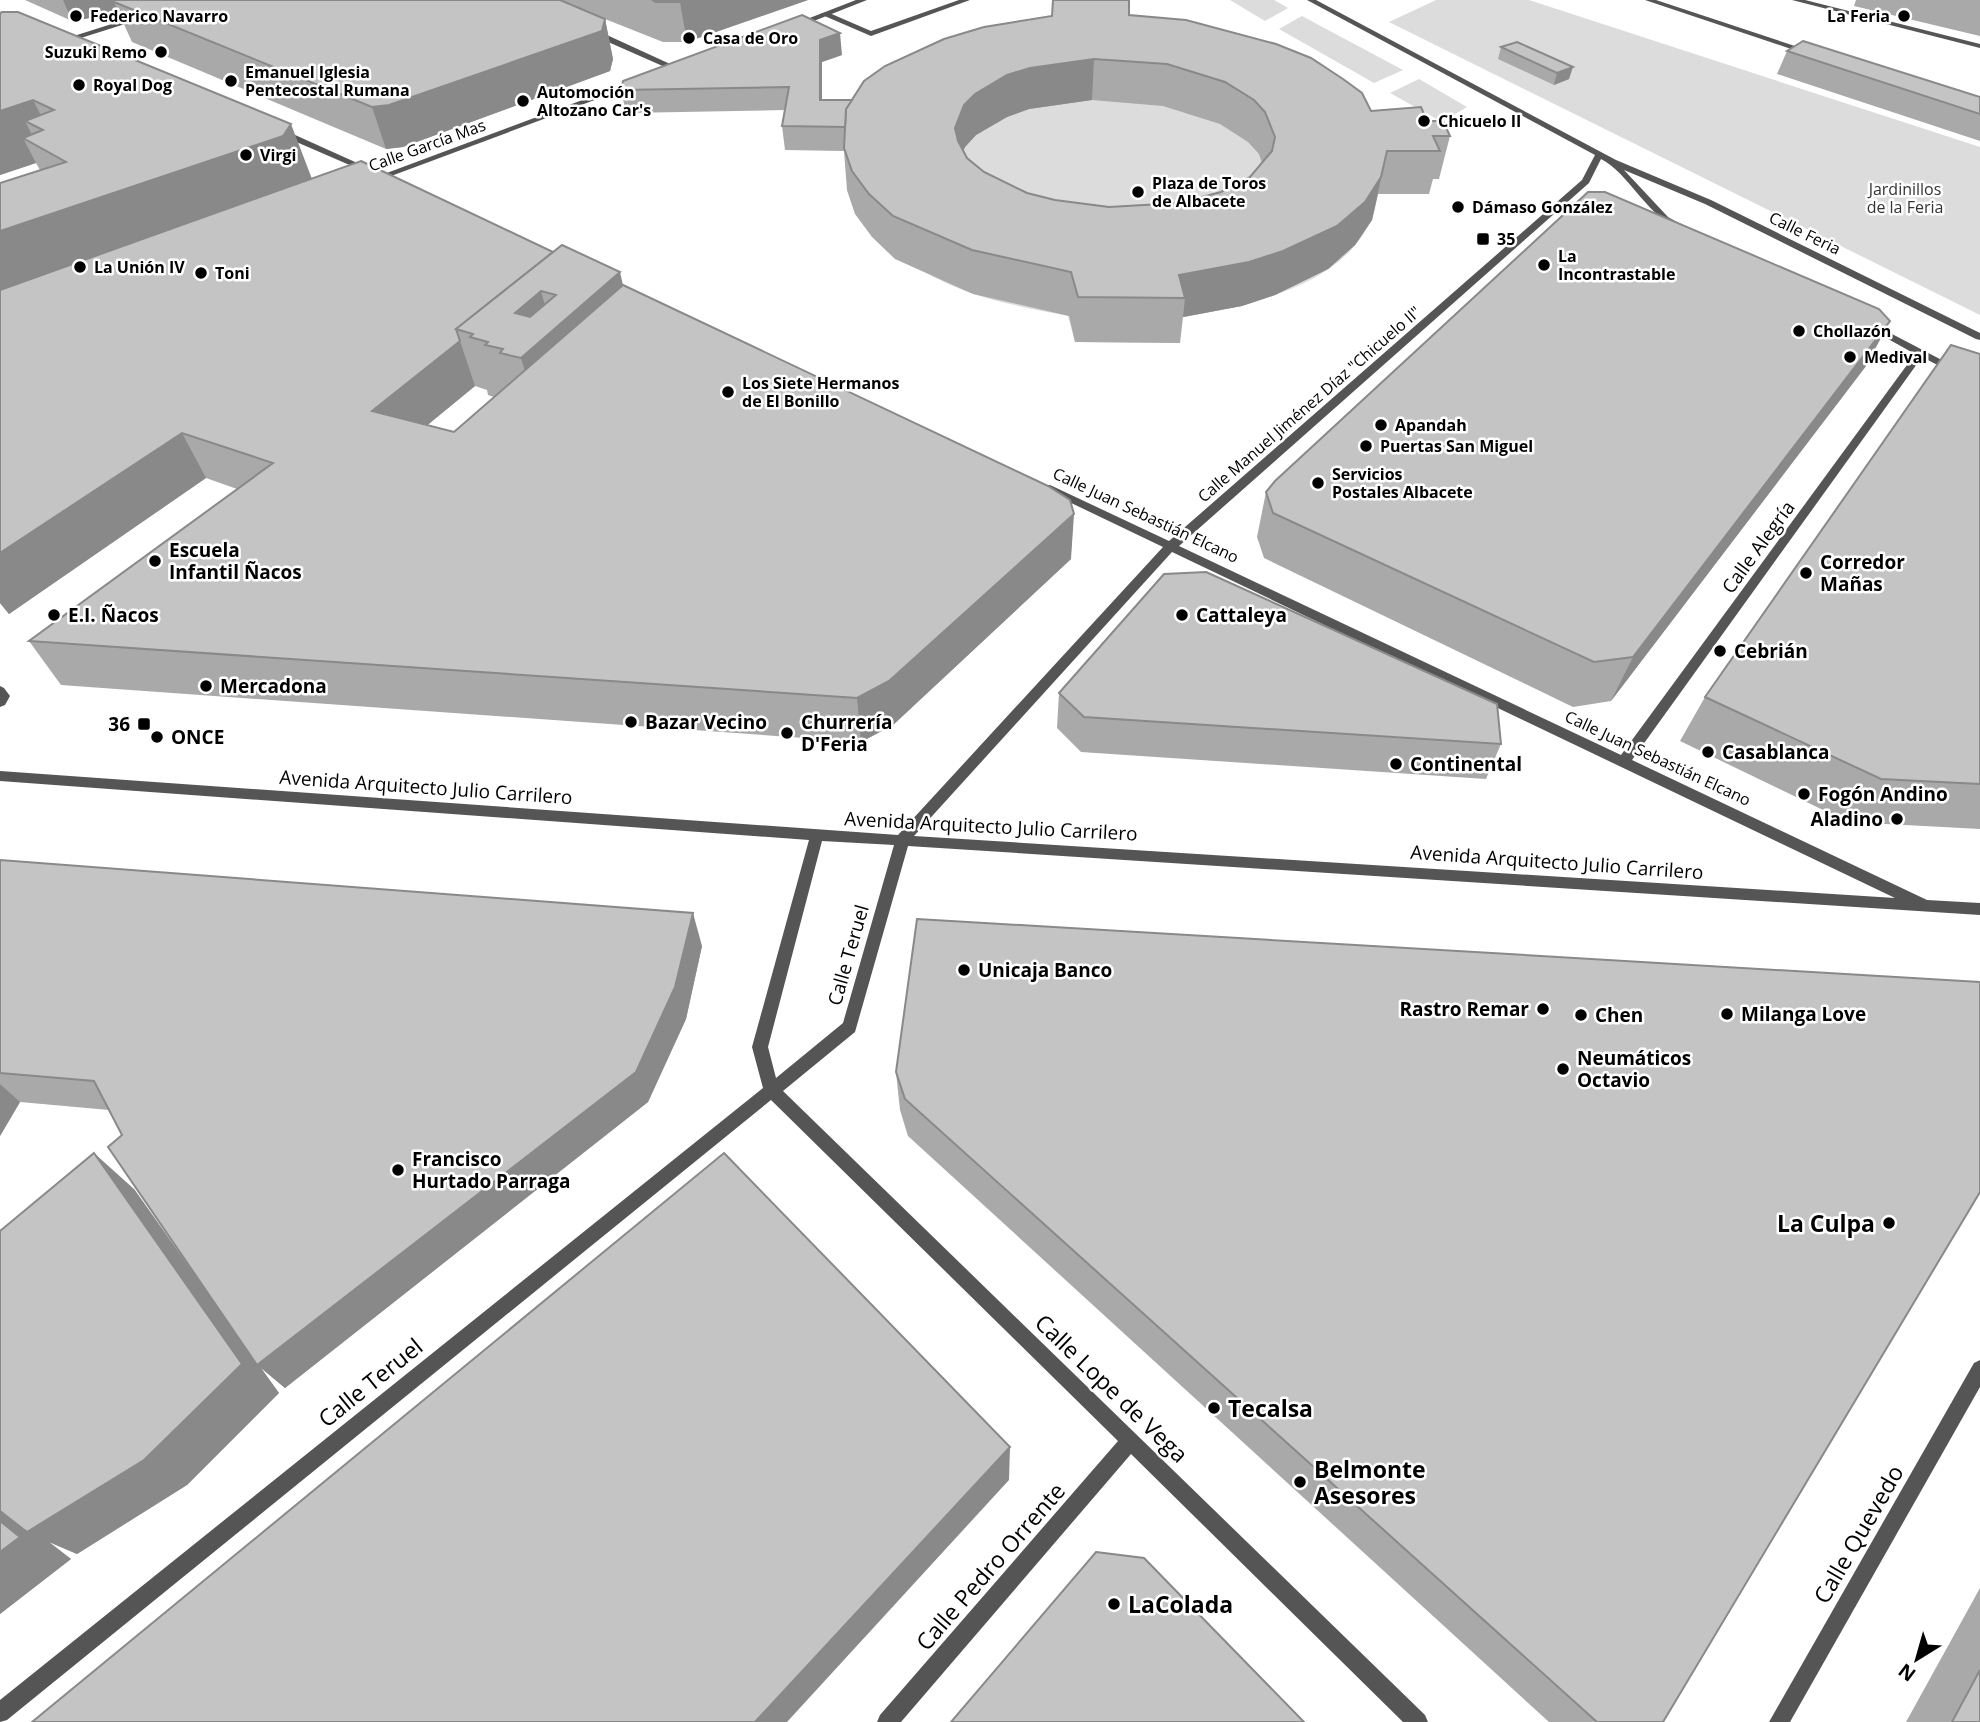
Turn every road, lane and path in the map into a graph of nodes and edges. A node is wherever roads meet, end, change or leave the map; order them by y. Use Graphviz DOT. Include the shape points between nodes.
graph roads {
  1 [pos="863,0"];
  2 [pos="966,0"];
  3 [pos="1311,0"];
  4 [pos="1649,0"];
  5 [pos="1796,0"];
  6 [pos="1816,2"];
  7 [pos="824,14"];
  8 [pos="152,15"];
  9 [pos="579,26"];
  10 [pos="788,28"];
  11 [pos="52,40"];
  12 [pos="64,40"];
  13 [pos="75,45"];
  14 [pos="1980,46"];
  15 [pos="1814,54"];
  16 [pos="689,64"];
  17 [pos="677,69"];
  18 [pos="664,73"];
  19 [pos="651,78"];
  20 [pos="276,130"];
  21 [pos="1599,155"];
  22 [pos="1613,162"];
  23 [pos="384,176"];
  24 [pos="364,183"];
  25 [pos="402,184"];
  26 [pos="1690,232"];
  27 [pos="1859,321"];
  28 [pos="1980,337"];
  29 [pos="1920,353"];
  30 [pos="1980,384"];
  31 [pos="1031,480"];
  32 [pos="1171,546"];
  33 [pos="0,691"];
  34 [pos="0,702"];
  35 [pos="1624,761"];
  36 [pos="0,776"];
  37 [pos="817,835"];
  38 [pos="903,839"];
  39 [pos="1926,906"];
  40 [pos="1980,909"];
  41 [pos="771,1090"];
  42 [pos="1980,1369"];
  43 [pos="1130,1441"];
  44 [pos="0,1713"];
  45 [pos="887,1722"];
  46 [pos="1418,1722"];
  47 [pos="1779,1722"];
  1 -- 7 [label="street"];
  2 -- 7 [label="street" via="871,34"];
  3 -- 21 [label="street, Calle Feria"];
  4 -- 15 [label="street"];
  5 -- 6 [label="street"];
  6 -- 14 [label="street"];
  7 -- 10 [label="street"];
  8 -- 12 [label="street"];
  9 -- 17 [label="street"];
  11 -- 12 [label="street"];
  12 -- 13 [label="street"];
  16 -- 17 [label="street"];
  17 -- 18 [label="street"];
  19 -- 23 [label="street, Calle García Mas"];
  20 -- 23 [label="street"];
  21 -- 22 [label="street, Calle Feria"];
  21 -- 32 [label="street, Calle Manuel Jiménez Díaz \"Chicuelo II\"" via="1586,181"];
  22 -- 26 [label="street, Calle Feria" via="1665,219"];
  22 -- 28 [label="street, Calle Feria" via="1708,202"];
  23 -- 24 [label="street, Calle García Mas"];
  23 -- 25 [label="street"];
  27 -- 29 [label="street"];
  29 -- 30 [label="street"];
  29 -- 35 [label="street, Calle Alegría"];
  31 -- 32 [label="street, Calle Juan Sebastián Elcano"];
  32 -- 35 [label="street, Calle Juan Sebastián Elcano"];
  32 -- 38 [label="street, Calle Manuel Jiménez Díaz \"Chicuelo II\""];
  33 -- 34 [label="street" via="4,696"];
  35 -- 39 [label="street, Calle Juan Sebastián Elcano"];
  36 -- 37 [label="street, Avenida Arquitecto Julio Carrilero"];
  37 -- 38 [label="street, Avenida Arquitecto Julio Carrilero"];
  37 -- 41 [label="street" via="760,1047"];
  38 -- 39 [label="street, Avenida Arquitecto Julio Carrilero"];
  38 -- 41 [label="street, Calle Teruel" via="850,1027"];
  39 -- 40 [label="street, Avenida Arquitecto Julio Carrilero"];
  41 -- 43 [label="street, Calle Lope de Vega"];
  41 -- 44 [label="street, Calle Teruel"];
  42 -- 47 [label="street, Calle Quevedo"];
  43 -- 45 [label="street, Calle Pedro Orrente"];
  43 -- 46 [label="street, Calle Lope de Vega"];
}
